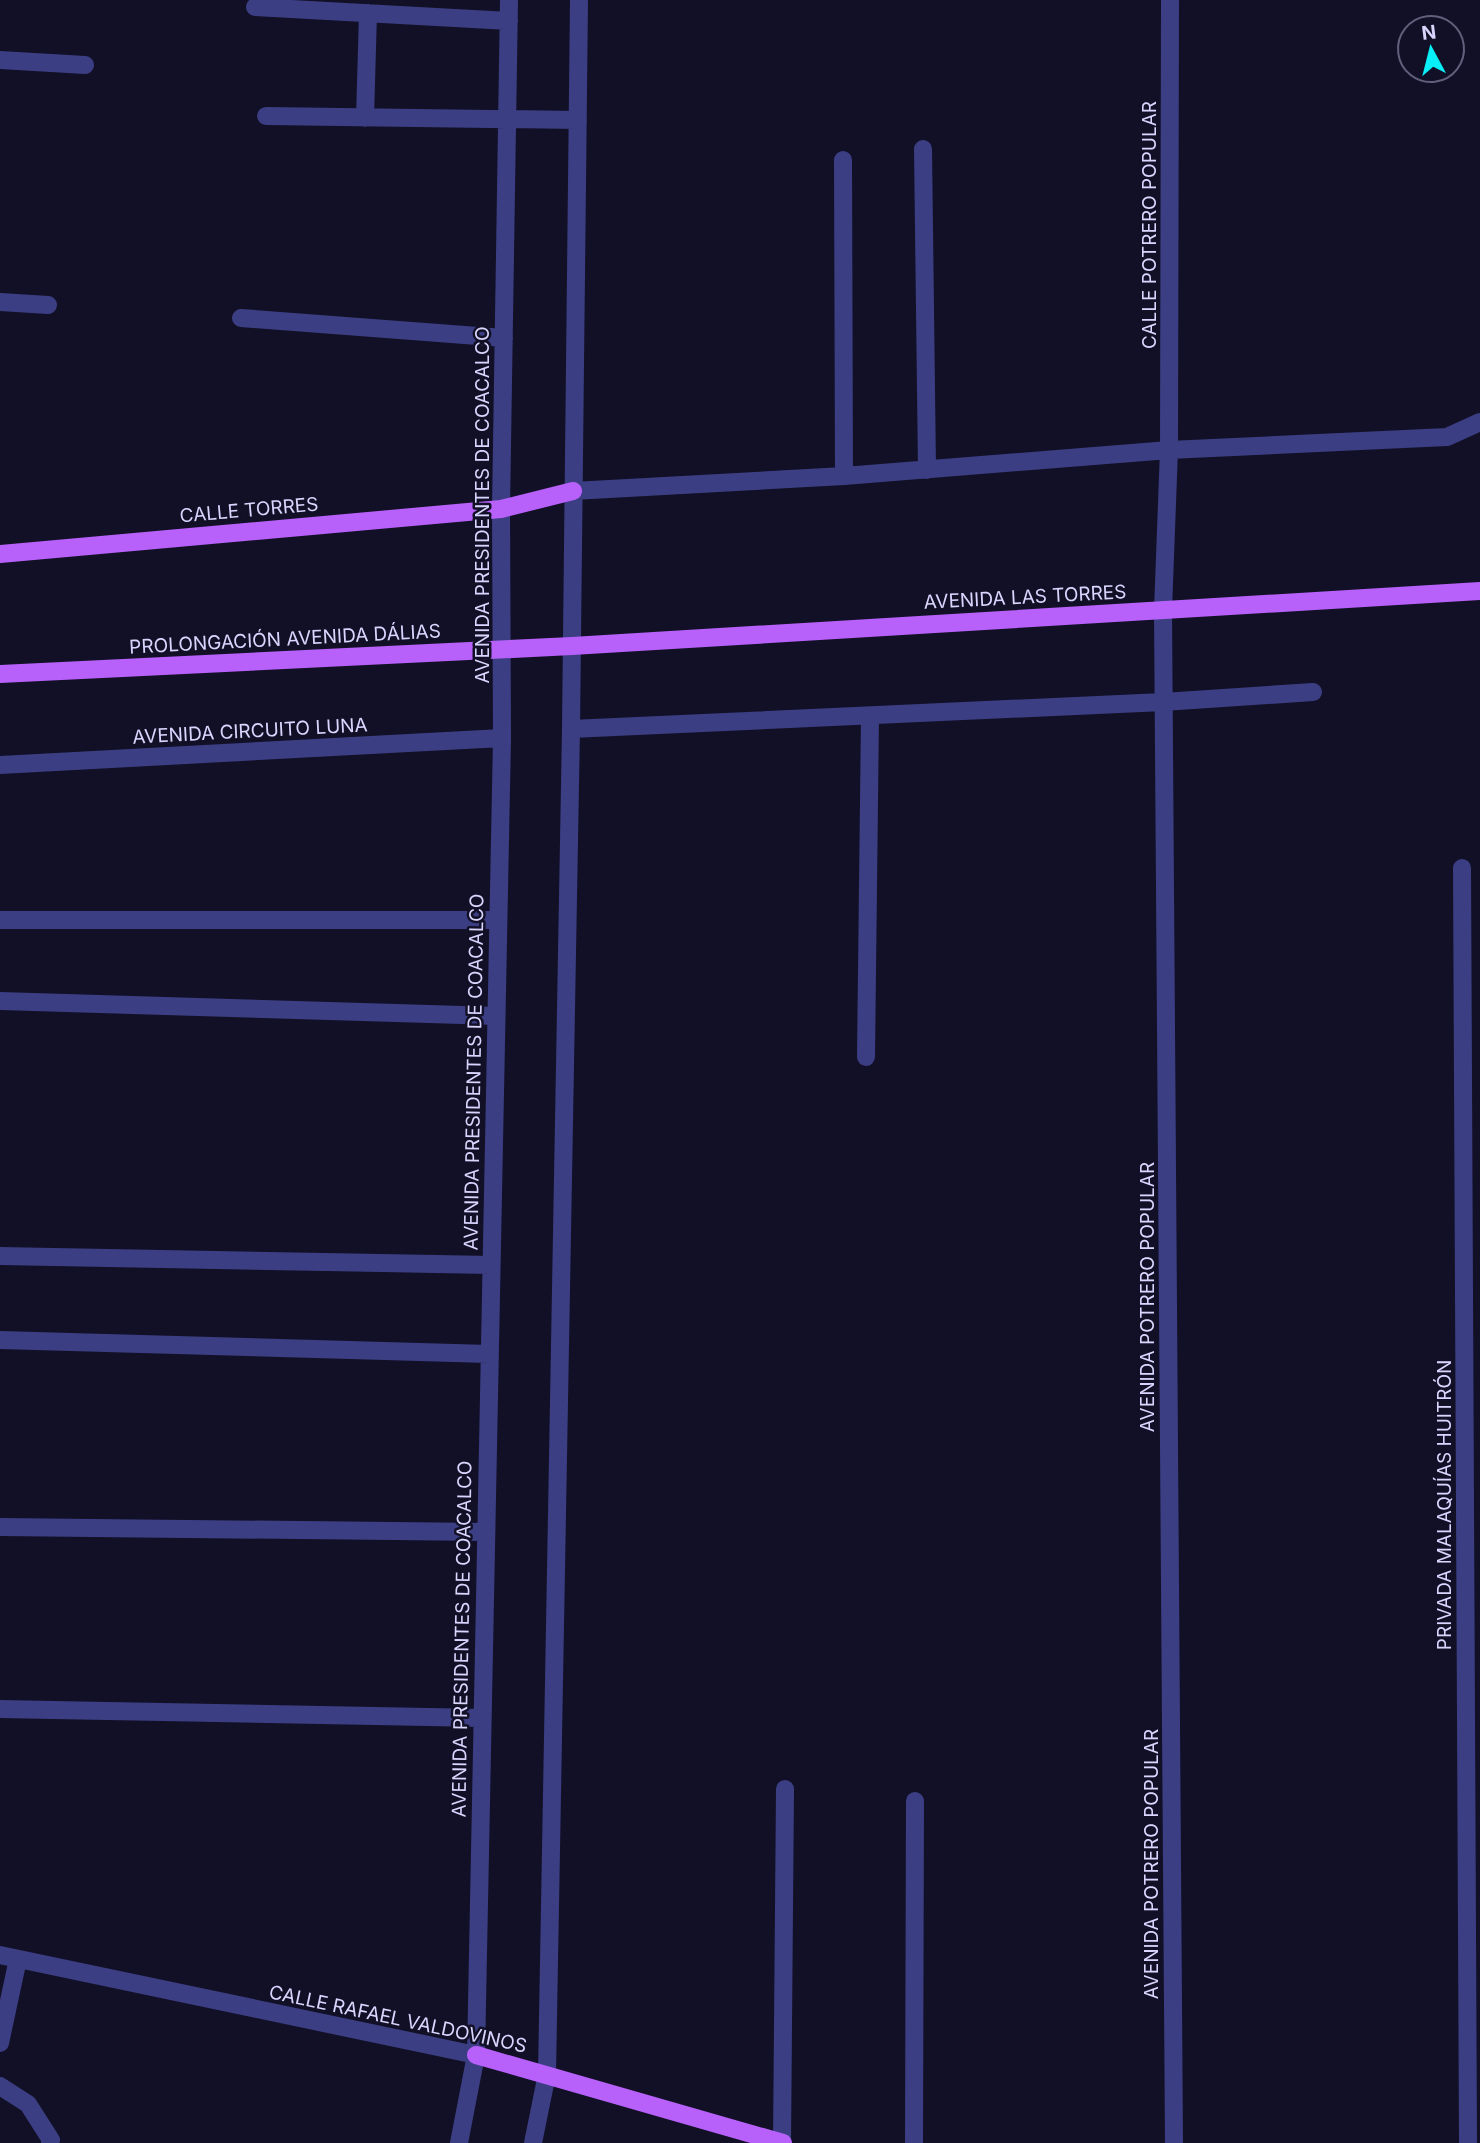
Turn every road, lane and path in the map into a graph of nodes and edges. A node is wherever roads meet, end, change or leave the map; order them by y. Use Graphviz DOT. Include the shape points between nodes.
graph roads {
  1 [pos="509,0"];
  2 [pos="579,0"];
  3 [pos="1170,0"];
  4 [pos="255,7"];
  5 [pos="368,13"];
  6 [pos="509,21"];
  7 [pos="0,60"];
  8 [pos="85,65"];
  9 [pos="266,116"];
  10 [pos="365,118"];
  11 [pos="578,120"];
  12 [pos="507,121"];
  13 [pos="923,149"];
  14 [pos="843,160"];
  15 [pos="0,302"];
  16 [pos="48,306"];
  17 [pos="241,318"];
  18 [pos="504,338"];
  19 [pos="1480,422"];
  20 [pos="1169,450"];
  21 [pos="927,470"];
  22 [pos="844,476"];
  23 [pos="573,491"];
  24 [pos="501,509"];
  25 [pos="0,554"];
  26 [pos="1480,590"];
  27 [pos="1163,610"];
  28 [pos="572,646"];
  29 [pos="501,649"];
  30 [pos="0,674"];
  31 [pos="1313,692"];
  32 [pos="1163,702"];
  33 [pos="870,716"];
  34 [pos="571,729"];
  35 [pos="502,738"];
  36 [pos="0,765"];
  37 [pos="1462,868"];
  38 [pos="0,920"];
  39 [pos="498,920"];
  40 [pos="0,1001"];
  41 [pos="496,1016"];
  42 [pos="866,1057"];
  43 [pos="0,1255"];
  44 [pos="491,1265"];
  45 [pos="0,1340"];
  46 [pos="489,1354"];
  47 [pos="0,1527"];
  48 [pos="486,1532"];
  49 [pos="0,1709"];
  50 [pos="482,1718"];
  51 [pos="785,1789"];
  52 [pos="915,1801"];
  53 [pos="9,1957"];
  54 [pos="0,2043"];
  55 [pos="476,2055"];
  56 [pos="547,2074"];
  57 [pos="0,2086"];
  58 [pos="50,2143"];
  59 [pos="459,2143"];
  60 [pos="533,2143"];
  61 [pos="782,2143"];
  62 [pos="914,2143"];
  63 [pos="1174,2143"];
  64 [pos="1468,2143"];
  1 -- 6 [label="street, AVENIDA PRESIDENTES DE COACALCO"];
  2 -- 11 [label="street"];
  3 -- 20 [label="street, CALLE POTRERO POPULAR"];
  4 -- 5 [label="street"];
  5 -- 6 [label="street"];
  5 -- 10 [label="street"];
  6 -- 12 [label="street, AVENIDA PRESIDENTES DE COACALCO"];
  7 -- 8 [label="street"];
  9 -- 10 [label="street"];
  10 -- 12 [label="street"];
  11 -- 12 [label="street"];
  11 -- 23 [label="street"];
  12 -- 18 [label="street, AVENIDA PRESIDENTES DE COACALCO"];
  13 -- 21 [label="street"];
  14 -- 22 [label="street"];
  15 -- 16 [label="street"];
  17 -- 18 [label="street"];
  18 -- 24 [label="street, AVENIDA PRESIDENTES DE COACALCO"];
  19 -- 20 [label="street" via="1447,437"];
  20 -- 21 [label="street"];
  20 -- 27 [label="street, AVENIDA POTRERO POPULAR"];
  21 -- 22 [label="street"];
  22 -- 23 [label="street"];
  23 -- 24 [label="main road, CALLE TORRES"];
  23 -- 28 [label="street"];
  24 -- 25 [label="main road, CALLE TORRES"];
  24 -- 29 [label="street, AVENIDA PRESIDENTES DE COACALCO"];
  26 -- 27 [label="main road, AVENIDA LAS TORRES"];
  27 -- 28 [label="main road, AVENIDA LAS TORRES"];
  27 -- 32 [label="street, AVENIDA POTRERO POPULAR"];
  28 -- 29 [label="main road, PROLONGACIÓN AVENIDA DÁLIAS"];
  28 -- 34 [label="street"];
  29 -- 30 [label="main road, PROLONGACIÓN AVENIDA DÁLIAS"];
  29 -- 35 [label="street, AVENIDA PRESIDENTES DE COACALCO"];
  31 -- 32 [label="street"];
  32 -- 33 [label="street"];
  32 -- 63 [label="street, AVENIDA POTRERO POPULAR"];
  33 -- 34 [label="street"];
  33 -- 42 [label="street"];
  34 -- 56 [label="street"];
  35 -- 36 [label="street, AVENIDA CIRCUITO LUNA"];
  35 -- 39 [label="street, AVENIDA PRESIDENTES DE COACALCO"];
  37 -- 64 [label="street, PRIVADA MALAQUÍAS HUITRÓN"];
  38 -- 39 [label="street"];
  39 -- 41 [label="street, AVENIDA PRESIDENTES DE COACALCO"];
  40 -- 41 [label="street"];
  41 -- 44 [label="street, AVENIDA PRESIDENTES DE COACALCO"];
  43 -- 44 [label="street"];
  44 -- 46 [label="street, AVENIDA PRESIDENTES DE COACALCO"];
  45 -- 46 [label="street"];
  46 -- 48 [label="street, AVENIDA PRESIDENTES DE COACALCO"];
  47 -- 48 [label="street"];
  48 -- 50 [label="street, AVENIDA PRESIDENTES DE COACALCO"];
  49 -- 50 [label="street"];
  50 -- 55 [label="street, AVENIDA PRESIDENTES DE COACALCO"];
  51 -- 61 [label="street"];
  52 -- 62 [label="street"];
  53 -- 54 [label="street"];
  53 -- 55 [label="street, CALLE RAFAEL VALDOVINOS"];
  55 -- 56 [label="main road, CALLE RAFAEL VALDOVINOS"];
  55 -- 59 [label="street, AVENIDA PRESIDENTES DE COACALCO"];
  56 -- 60 [label="street"];
  56 -- 61 [label="main road, CALLE RAFAEL VALDOVINOS"];
  57 -- 58 [label="street" via="28,2104"];
}
